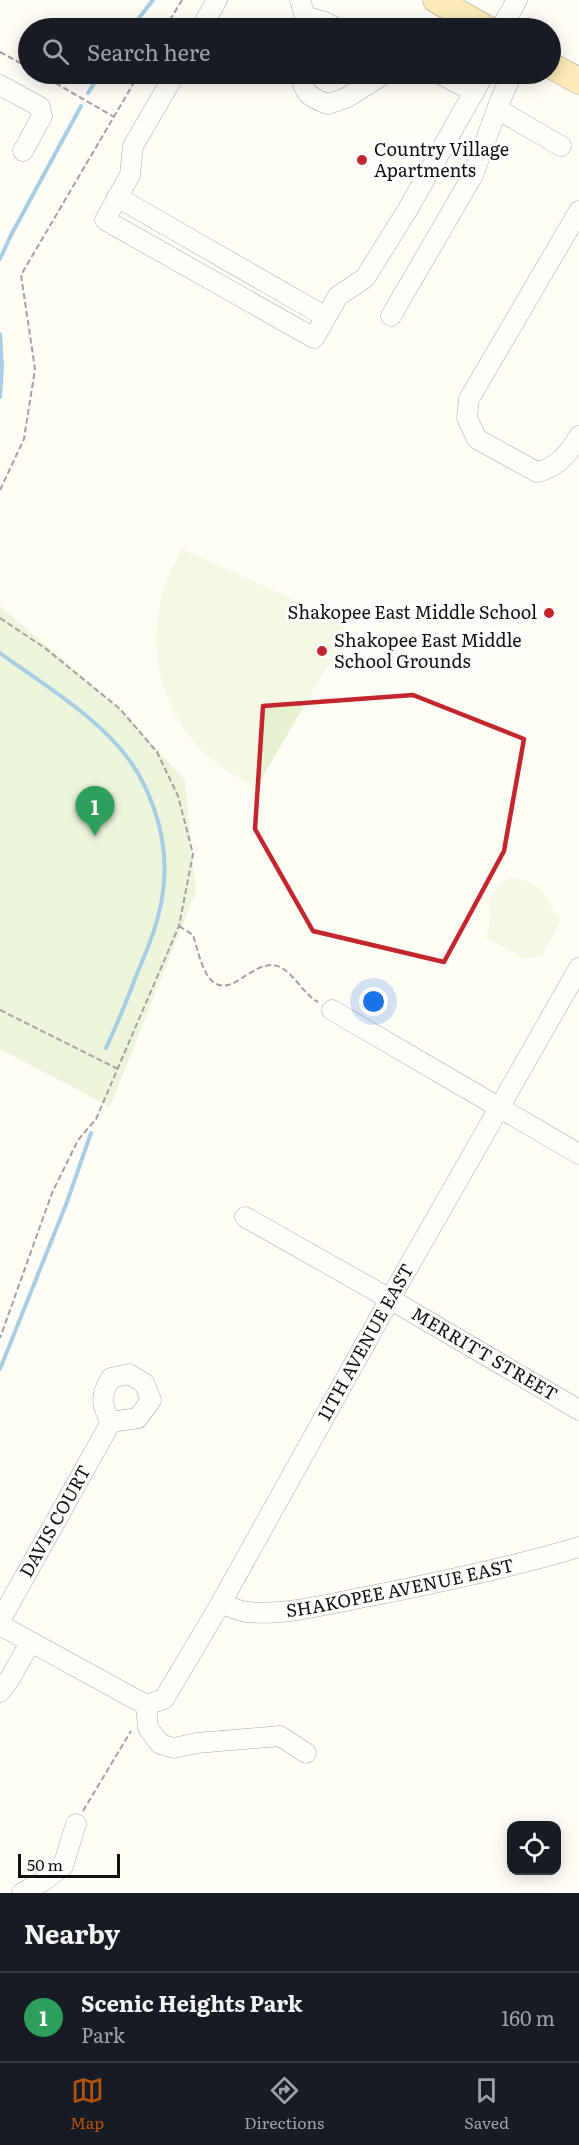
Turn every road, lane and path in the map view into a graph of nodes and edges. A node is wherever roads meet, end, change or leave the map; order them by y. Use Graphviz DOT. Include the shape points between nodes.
graph roads {
  1 [pos="182,0"];
  2 [pos="217,0"];
  3 [pos="436,0"];
  4 [pos="517,0"];
  5 [pos="171,18"];
  6 [pos="207,18"];
  7 [pos="468,18"];
  8 [pos="507,18"];
  9 [pos="0,52"];
  10 [pos="18,62"];
  11 [pos="561,71"];
  12 [pos="579,81"];
  13 [pos="0,84"];
  14 [pos="57,84"];
  15 [pos="133,84"];
  16 [pos="169,84"];
  17 [pos="303,84"];
  18 [pos="368,84"];
  19 [pos="459,84"];
  20 [pos="478,84"];
  21 [pos="508,84"];
  22 [pos="474,92"];
  23 [pos="497,110"];
  24 [pos="114,117"];
  25 [pos="561,146"];
  26 [pos="23,151"];
  27 [pos="579,211"];
  28 [pos="573,236"];
  29 [pos="391,316"];
  30 [pos="579,436"];
  31 [pos="0,490"];
  32 [pos="0,618"];
  33 [pos="180,927"];
  34 [pos="579,968"];
  35 [pos="0,1010"];
  36 [pos="332,1010"];
  37 [pos="118,1069"];
  38 [pos="498,1108"];
  39 [pos="579,1154"];
  40 [pos="245,1217"];
  41 [pos="390,1299"];
  42 [pos="0,1338"];
  43 [pos="579,1410"];
  44 [pos="111,1422"];
  45 [pos="579,1547"];
  46 [pos="221,1603"];
  47 [pos="0,1623"];
  48 [pos="30,1643"];
  49 [pos="0,1692"];
  50 [pos="146,1705"];
  51 [pos="306,1753"];
  52 [pos="76,1824"];
  53 [pos="22,1893"];
  1 -- 5 [label="path"];
  2 -- 6 [label="street"];
  3 -- 7 [label="main road"];
  4 -- 8 [label="street"];
  9 -- 10 [label="path"];
  11 -- 12 [label="main road"];
  13 -- 26 [label="street" via="40,107 42,116"];
  14 -- 24 [label="path"];
  15 -- 24 [label="path"];
  16 -- 22 [label="street" via="133,146 130,175 105,220 314,338 338,296 365,278"];
  17 -- 18 [label="street" via="311,96 328,104"];
  19 -- 22 [label="street"];
  20 -- 22 [label="street"];
  21 -- 23 [label="street"];
  23 -- 25 [label="street"];
  23 -- 29 [label="street" via="473,174"];
  24 -- 31 [label="path" via="21,275 35,369 24,440"];
  27 -- 28 [label="street"];
  28 -- 30 [label="street" via="469,399 466,418 477,439 537,472 549,470 570,452"];
  32 -- 33 [label="path" via="45,648 120,709 157,752 178,796 193,854"];
  33 -- 36 [label="path" via="193,934 207,978 220,986 232,985 254,970 273,965 289,971 313,1000"];
  33 -- 37 [label="path"];
  34 -- 38 [label="street, 11TH AVENUE EAST"];
  35 -- 37 [label="path"];
  36 -- 38 [label="street"];
  37 -- 42 [label="path" via="96,1119 78,1140 52,1193"];
  38 -- 39 [label="street"];
  38 -- 41 [label="street, 11TH AVENUE EAST"];
  40 -- 41 [label="street, MERRITT STREET"];
  41 -- 43 [label="street, MERRITT STREET"];
  41 -- 46 [label="street, 11TH AVENUE EAST"];
  44 -- 47 [label="street, DAVIS COURT"];
  45 -- 46 [label="street, SHAKOPEE AVENUE EAST" via="526,1563 281,1611 244,1612"];
  46 -- 50 [label="street, 11TH AVENUE EAST" via="164,1699"];
  47 -- 48 [label="street"];
  48 -- 49 [label="street"];
  48 -- 50 [label="street"];
  50 -- 51 [label="street" via="148,1728 160,1744 174,1748 279,1736"];
  50 -- 52 [label="path"];
  52 -- 53 [label="street" via="63,1866"];
}
